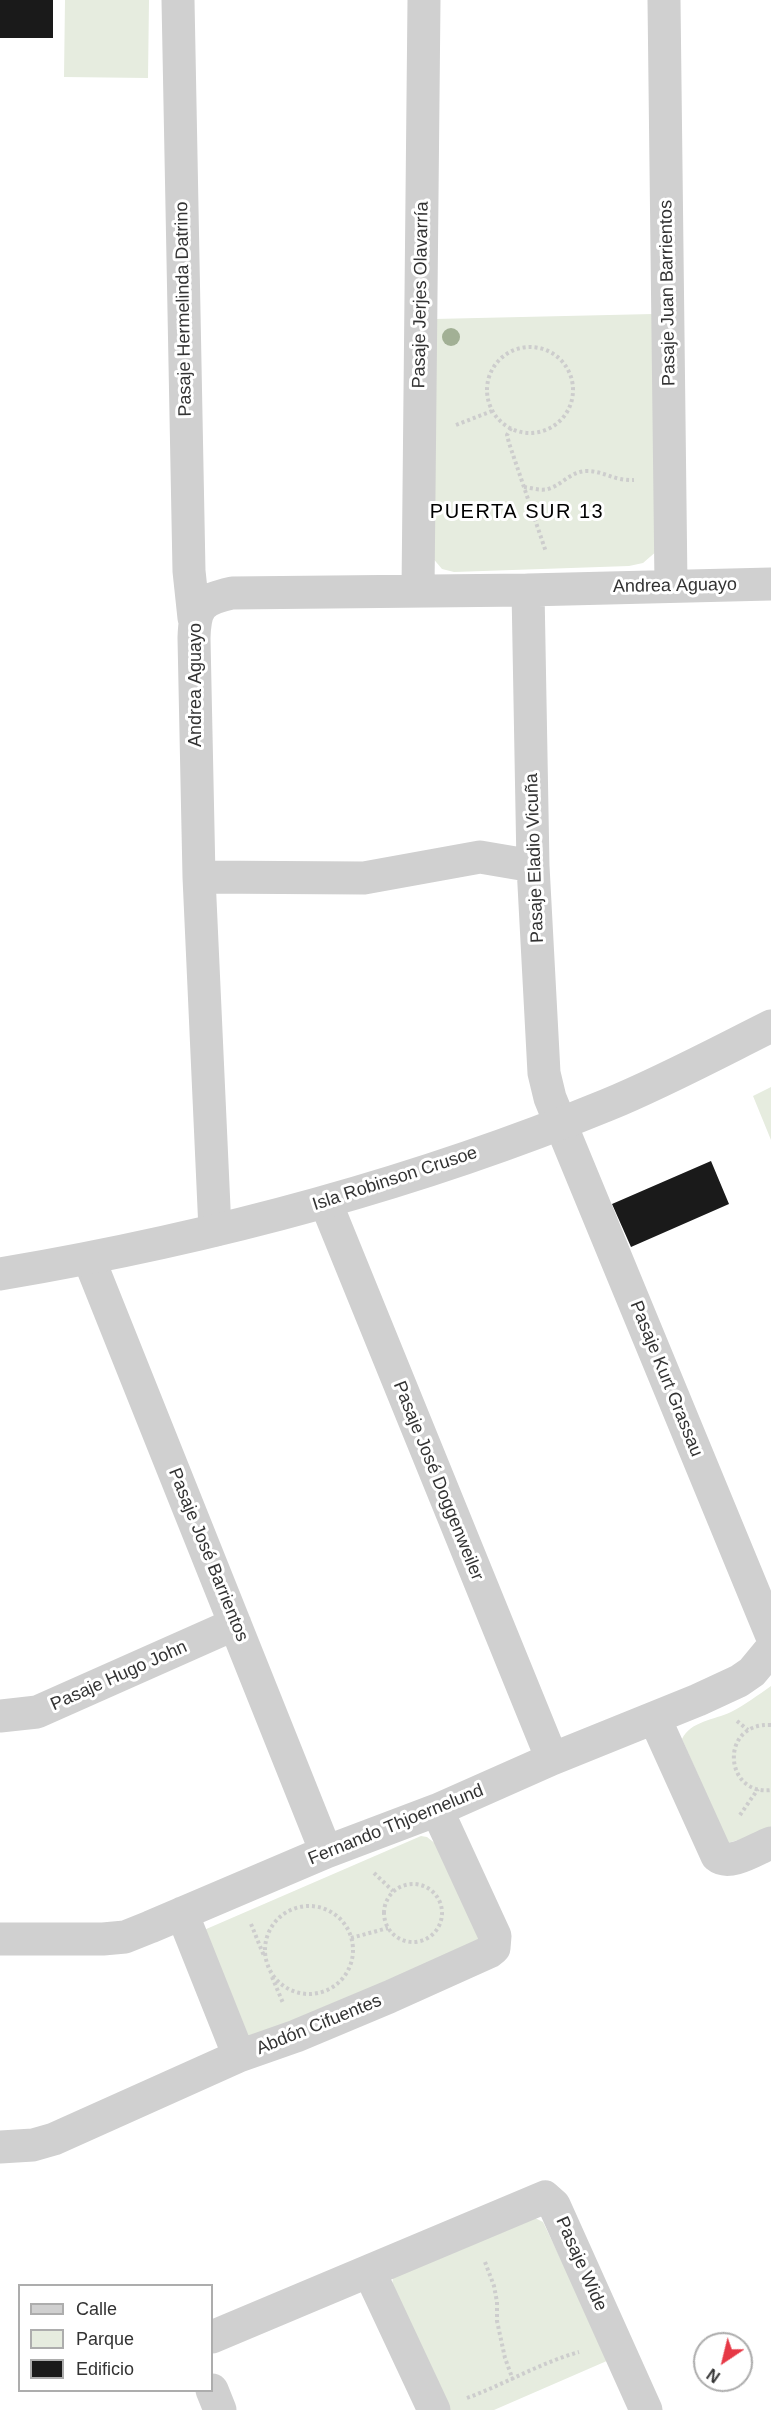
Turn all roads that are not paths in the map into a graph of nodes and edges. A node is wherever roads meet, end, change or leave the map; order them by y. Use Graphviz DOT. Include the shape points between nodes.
graph roads {
  1 [pos="177,0"];
  2 [pos="424,0"];
  3 [pos="664,0"];
  4 [pos="771,584"];
  5 [pos="671,585"];
  6 [pos="542,589"];
  7 [pos="418,590"];
  8 [pos="195,618"];
  9 [pos="533,866"];
  10 [pos="199,877"];
  11 [pos="771,1026"];
  12 [pos="560,1124"];
  13 [pos="326,1203"];
  14 [pos="214,1230"];
  15 [pos="89,1259"];
  16 [pos="0,1274"];
  17 [pos="235,1624"];
  18 [pos="771,1634"];
  19 [pos="771,1649"];
  20 [pos="0,1716"];
  21 [pos="655,1719"];
  22 [pos="552,1759"];
  23 [pos="437,1810"];
  24 [pos="771,1843"];
  25 [pos="326,1852"];
  26 [pos="182,1913"];
  27 [pos="0,1939"];
  28 [pos="239,2056"];
  29 [pos="0,2146"];
  30 [pos="369,2271"];
  31 [pos="213,2337"];
  32 [pos="213,2392"];
  33 [pos="445,2406"];
  34 [pos="220,2410"];
  35 [pos="646,2410"];
  1 -- 8 [label="street, Pasaje Hermelinda Datrino" via="189,572"];
  2 -- 7 [label="street, Pasaje Jerjes Olavarría"];
  3 -- 5 [label="street, Pasaje Juan Barrientos"];
  4 -- 5 [label="street, Andrea Aguayo"];
  5 -- 6 [label="street, Andrea Aguayo"];
  6 -- 7 [label="street, Andrea Aguayo"];
  6 -- 9 [label="street, Pasaje Eladio Vicuña"];
  7 -- 8 [label="street, Andrea Aguayo" via="232,593 209,599"];
  8 -- 10 [label="street, Andrea Aguayo"];
  9 -- 10 [label="street" via="480,857 364,878"];
  9 -- 12 [label="street, Pasaje Eladio Vicuña" via="544,1072"];
  10 -- 14 [label="street, Andrea Aguayo"];
  11 -- 12 [label="street, Isla Robinson Crusoe" via="656,1083"];
  12 -- 13 [label="street, Isla Robinson Crusoe"];
  12 -- 18 [label="street, Pasaje Kurt Grassau"];
  13 -- 14 [label="street, Isla Robinson Crusoe"];
  13 -- 22 [label="street, Pasaje José Doggenweiler"];
  14 -- 15 [label="street, Isla Robinson Crusoe"];
  15 -- 16 [label="street, Isla Robinson Crusoe"];
  15 -- 17 [label="street, Pasaje José Barrientos"];
  17 -- 20 [label="street, Pasaje Hugo John" via="37,1712"];
  17 -- 25 [label="street, Pasaje José Barrientos"];
  19 -- 21 [label="street, Fernando Thjoernelund" via="739,1681"];
  21 -- 22 [label="street, Fernando Thjoernelund"];
  21 -- 24 [label="street" via="719,1859 729,1860"];
  22 -- 23 [label="street, Fernando Thjoernelund"];
  23 -- 25 [label="street, Fernando Thjoernelund"];
  23 -- 28 [label="street, Abdón Cifuentes" via="495,1936 494,1948 296,2036"];
  25 -- 26 [label="street, Fernando Thjoernelund"];
  26 -- 27 [label="street, Fernando Thjoernelund" via="114,1938"];
  26 -- 28 [label="street"];
  28 -- 29 [label="street, Abdón Cifuentes" via="54,2139 33,2145"];
  30 -- 31 [label="street, Pasaje Wide"];
  30 -- 33 [label="street"];
  30 -- 35 [label="street, Pasaje Wide" via="541,2198 552,2201"];
  32 -- 34 [label="street"];
}
